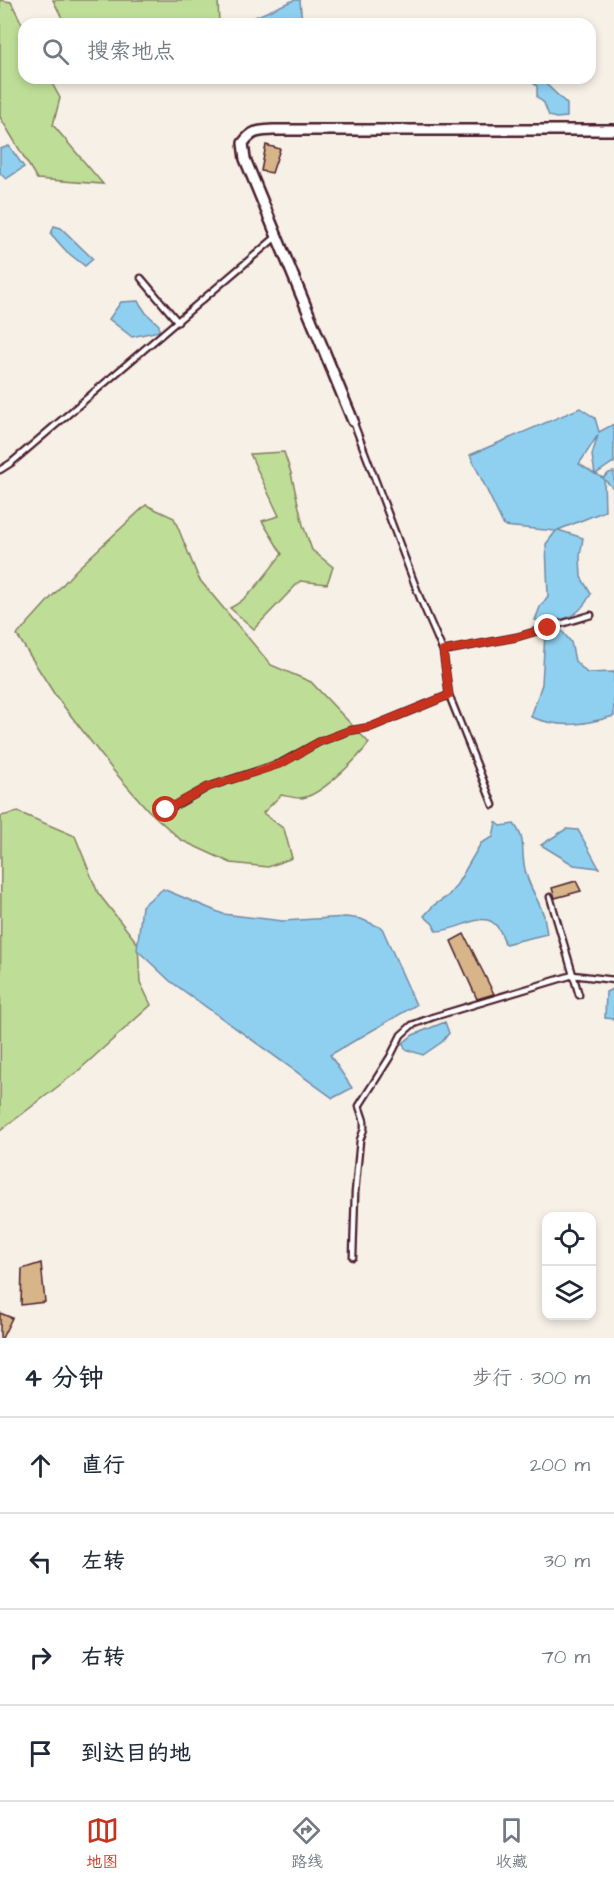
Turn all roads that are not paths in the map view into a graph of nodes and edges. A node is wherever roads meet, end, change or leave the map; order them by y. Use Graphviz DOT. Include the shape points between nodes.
graph roads {
  1 [pos="614,130"];
  2 [pos="276,237"];
  3 [pos="141,278"];
  4 [pos="178,322"];
  5 [pos="353,421"];
  6 [pos="0,470"];
  7 [pos="591,615"];
  8 [pos="443,651"];
  9 [pos="449,695"];
  10 [pos="156,805"];
  11 [pos="493,805"];
  12 [pos="550,897"];
  13 [pos="573,975"];
  14 [pos="614,980"];
  15 [pos="579,994"];
  16 [pos="353,1257"];
  1 -- 2 [label="street" via="259,130 243,143 245,159"];
  2 -- 4 [label="lane"];
  2 -- 5 [label="street"];
  3 -- 4 [label="lane"];
  4 -- 6 [label="lane"];
  5 -- 8 [label="lane"];
  7 -- 8 [label="lane" via="517,637"];
  8 -- 9 [label="lane"];
  9 -- 10 [label="lane" via="371,727 319,742 281,764 208,787 166,810"];
  9 -- 11 [label="lane"];
  12 -- 13 [label="lane"];
  13 -- 14 [label="lane"];
  13 -- 15 [label="lane"];
  13 -- 16 [label="lane" via="412,1024 401,1035 359,1106 364,1129 355,1193"];
}
